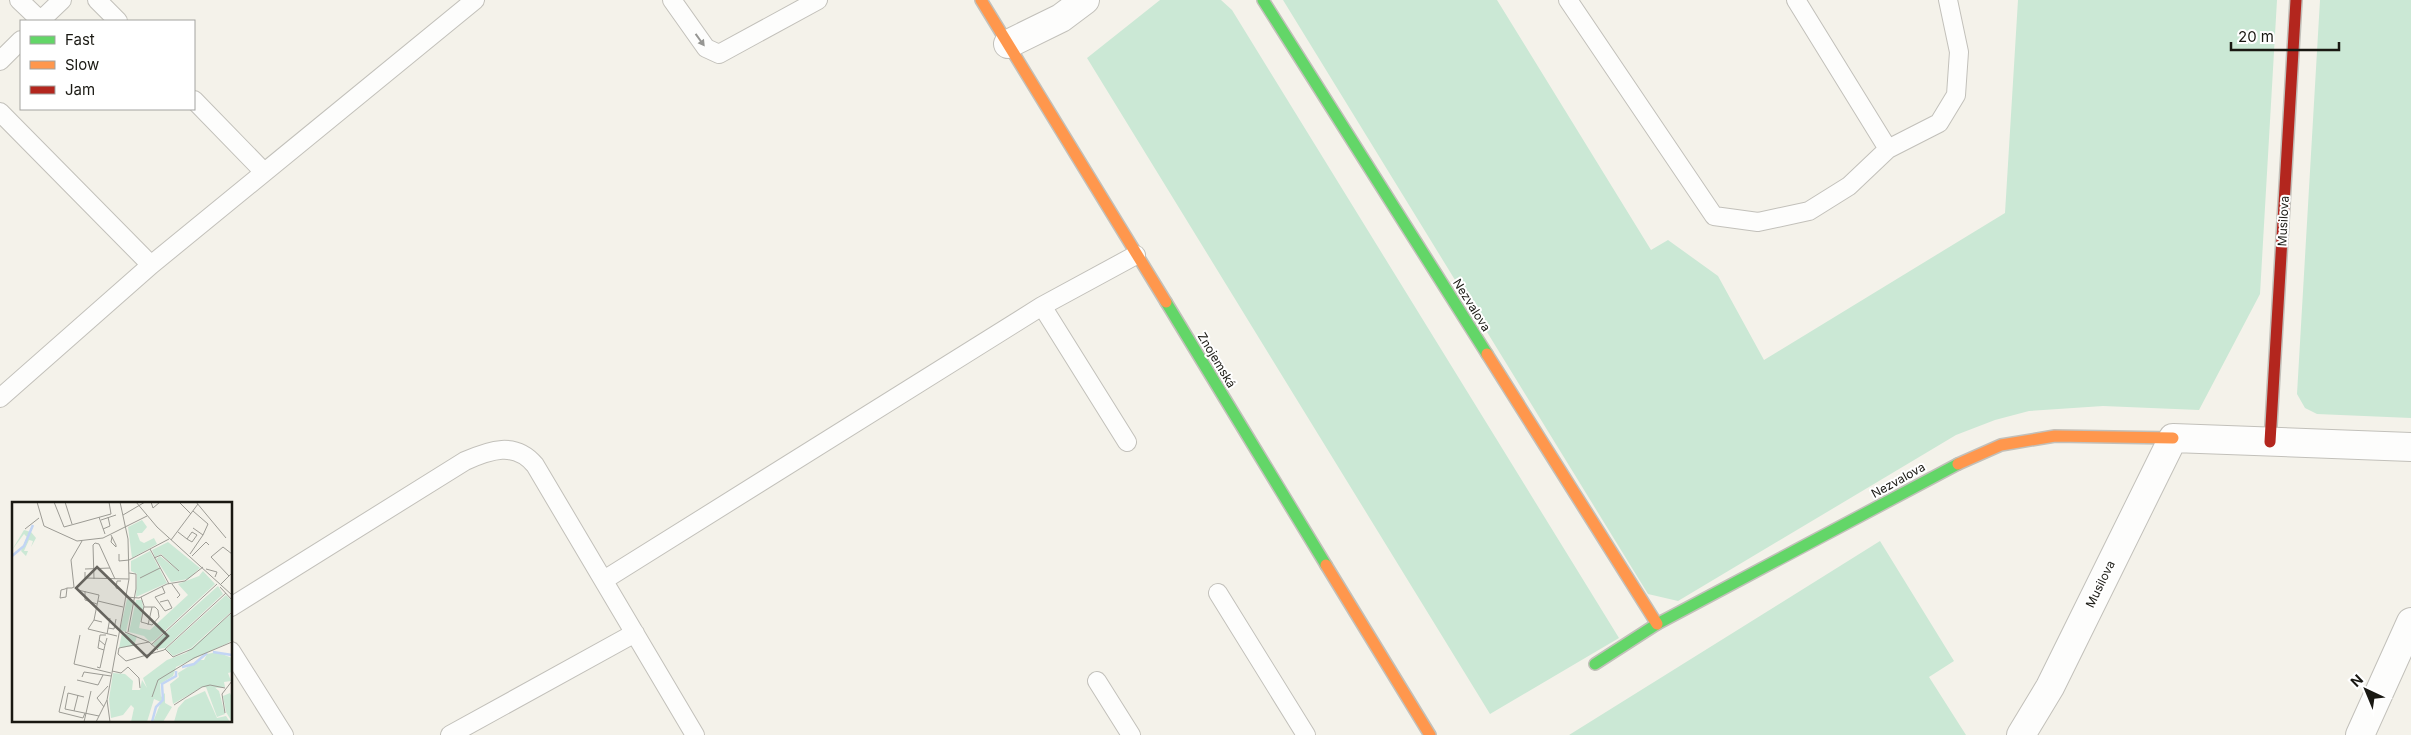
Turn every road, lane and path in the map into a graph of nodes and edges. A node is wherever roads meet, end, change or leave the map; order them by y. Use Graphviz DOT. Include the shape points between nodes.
graph roads {
  1 [pos="19,0"];
  2 [pos="62,0"];
  3 [pos="97,0"];
  4 [pos="474,0"];
  5 [pos="672,0"];
  6 [pos="818,0"];
  7 [pos="981,0"];
  8 [pos="1085,0"];
  9 [pos="1263,0"];
  10 [pos="1568,0"];
  11 [pos="1796,0"];
  12 [pos="1948,0"];
  13 [pos="2296,0"];
  14 [pos="39,20"];
  15 [pos="41,20"];
  16 [pos="117,20"];
  17 [pos="20,41"];
  18 [pos="1008,44"];
  19 [pos="0,61"];
  20 [pos="195,101"];
  21 [pos="0,112"];
  22 [pos="1888,149"];
  23 [pos="264,172"];
  24 [pos="1136,255"];
  25 [pos="151,265"];
  26 [pos="1042,306"];
  27 [pos="0,398"];
  28 [pos="2173,438"];
  29 [pos="1127,442"];
  30 [pos="2270,442"];
  31 [pos="2411,447"];
  32 [pos="604,580"];
  33 [pos="1218,593"];
  34 [pos="232,606"];
  35 [pos="2411,622"];
  36 [pos="1657,624"];
  37 [pos="635,633"];
  38 [pos="232,653"];
  39 [pos="1595,664"];
  40 [pos="1097,682"];
  41 [pos="284,735"];
  42 [pos="450,735"];
  43 [pos="695,735"];
  44 [pos="1131,735"];
  45 [pos="1306,735"];
  46 [pos="1430,735"];
  47 [pos="2021,735"];
  48 [pos="2360,735"];
  1 -- 14 [label="lane"];
  2 -- 15 [label="lane"];
  3 -- 16 [label="lane"];
  4 -- 23 [label="lane"];
  5 -- 6 [label="lane, one-way" via="706,48 719,54"];
  7 -- 18 [label="street, Znojemská"];
  8 -- 18 [label="street" via="1060,18"];
  9 -- 36 [label="street, Nezvalova"];
  10 -- 22 [label="lane" via="1714,216 1758,222 1810,211 1849,186"];
  11 -- 22 [label="lane"];
  12 -- 22 [label="lane" via="1959,52 1956,95 1939,123"];
  13 -- 30 [label="street, Musilova"];
  17 -- 19 [label="lane"];
  18 -- 24 [label="street, Znojemská"];
  20 -- 23 [label="lane"];
  21 -- 25 [label="lane"];
  23 -- 25 [label="lane"];
  24 -- 26 [label="lane"];
  24 -- 46 [label="street, Znojemská"];
  25 -- 27 [label="lane"];
  26 -- 29 [label="lane"];
  26 -- 32 [label="lane"];
  28 -- 30 [label="street"];
  28 -- 36 [label="street, Nezvalova" via="2055,436 2001,445 1948,468"];
  28 -- 47 [label="street, Musilova" via="2050,687"];
  30 -- 31 [label="street"];
  32 -- 34 [label="lane" via="527,455 511,450 488,450 465,461"];
  32 -- 37 [label="lane"];
  33 -- 45 [label="lane"];
  35 -- 48 [label="street"];
  36 -- 39 [label="street, Nezvalova"];
  37 -- 42 [label="lane"];
  37 -- 43 [label="lane"];
  38 -- 41 [label="lane"];
  40 -- 44 [label="lane"];
}
